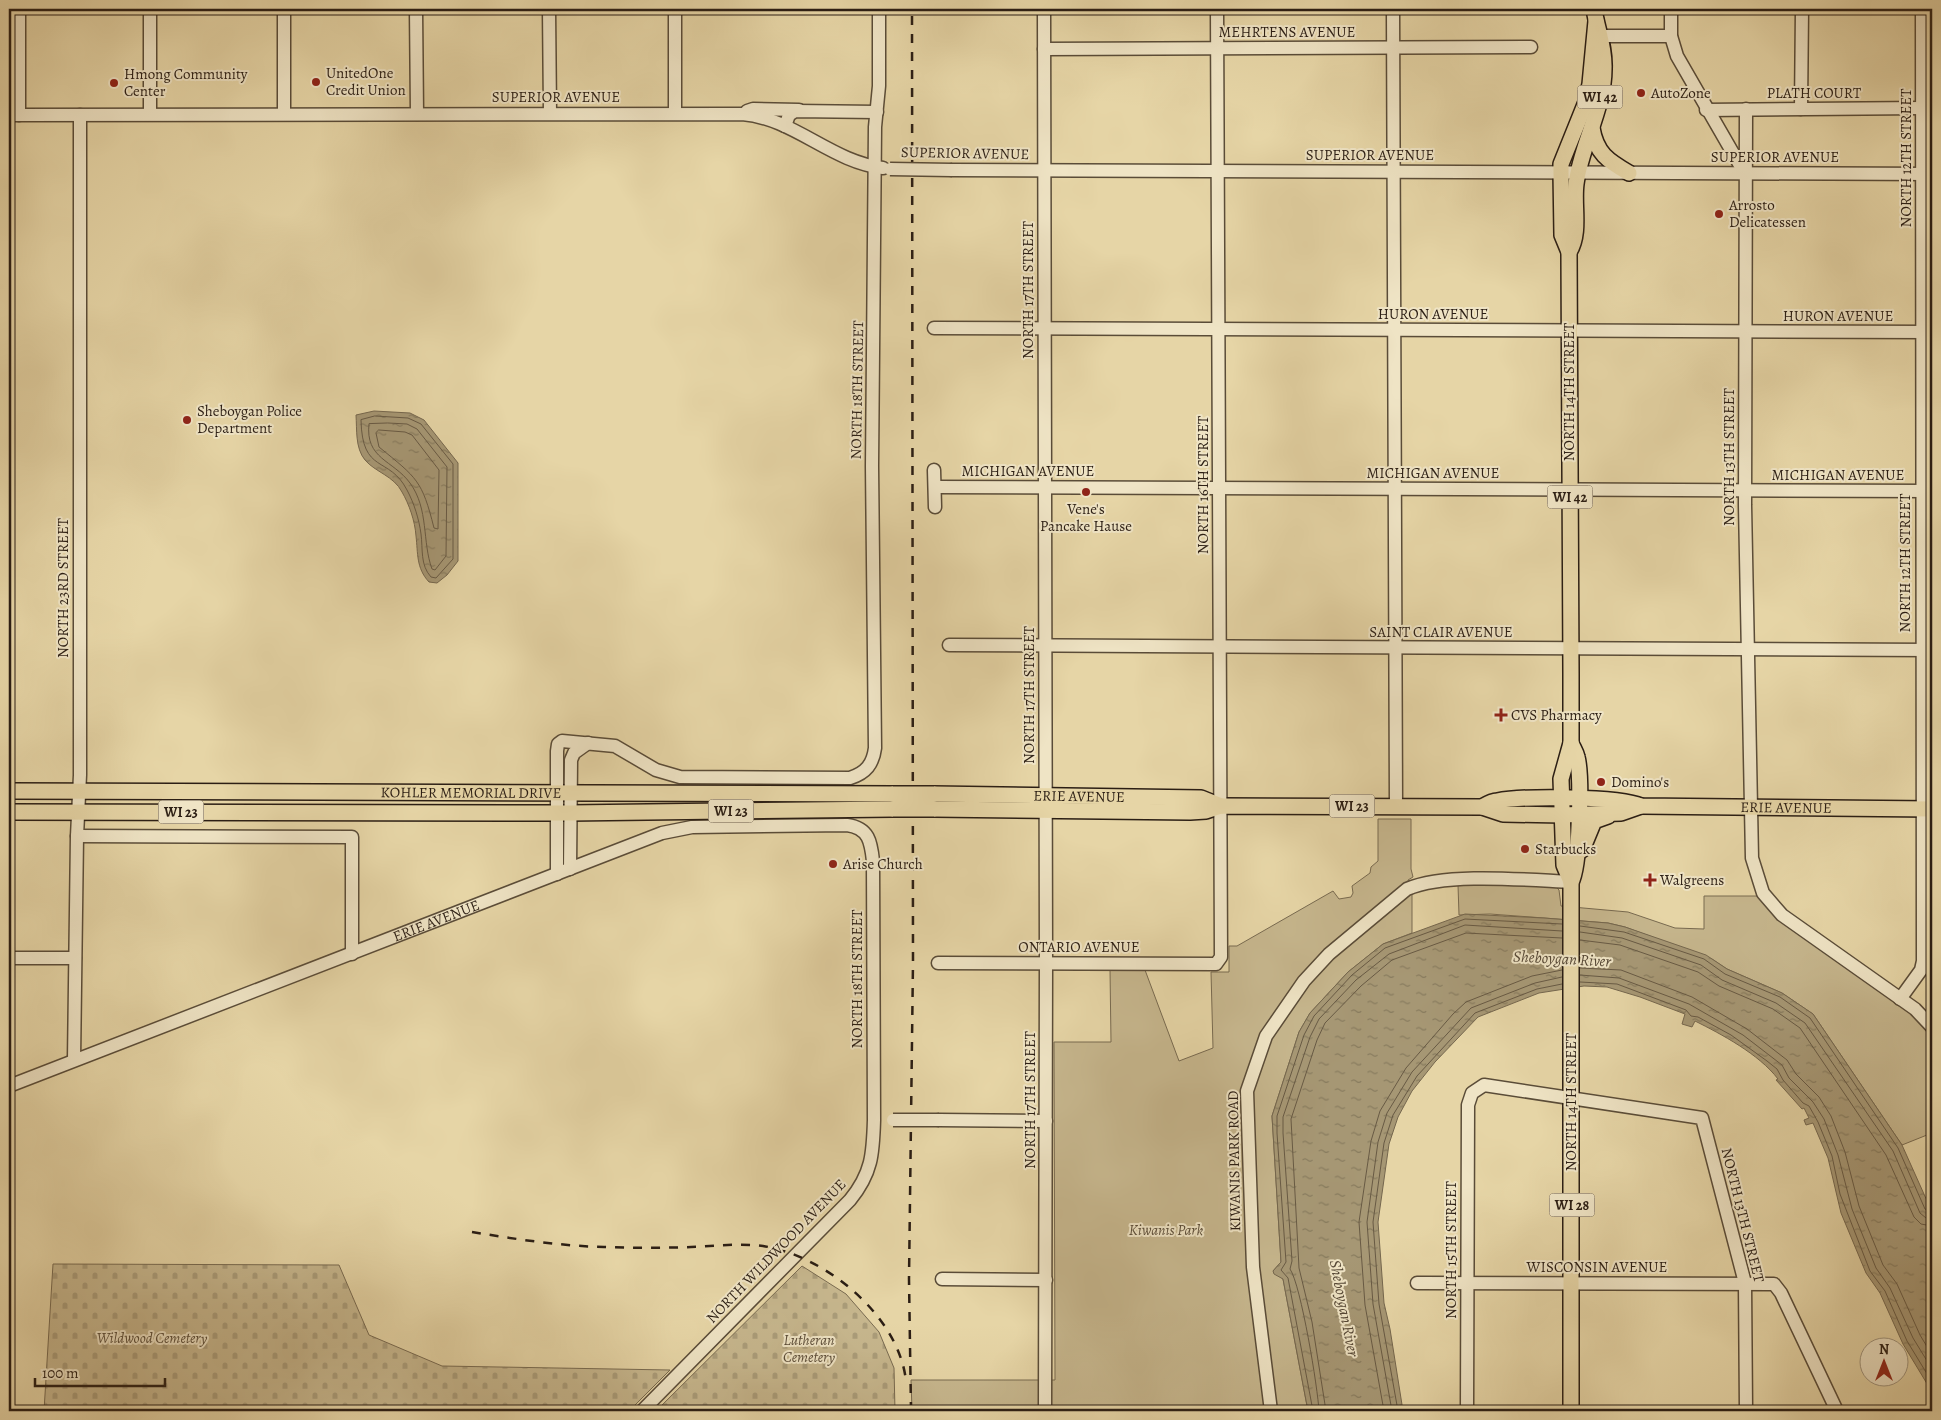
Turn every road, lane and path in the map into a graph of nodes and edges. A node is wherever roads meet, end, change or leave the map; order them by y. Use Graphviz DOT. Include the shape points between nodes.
graph roads {
  1 [pos="19,9"];
  2 [pos="150,9"];
  3 [pos="284,9"];
  4 [pos="416,9"];
  5 [pos="549,9"];
  6 [pos="674,9"];
  7 [pos="879,9"];
  8 [pos="1044,9"];
  9 [pos="1216,9"];
  10 [pos="1393,9"];
  11 [pos="1671,9"];
  12 [pos="1802,9"];
  13 [pos="1922,9"];
  14 [pos="1595,15"];
  15 [pos="1601,36"];
  16 [pos="1671,36"];
  17 [pos="1531,47"];
  18 [pos="1216,48"];
  19 [pos="1393,48"];
  20 [pos="1044,49"];
  21 [pos="1922,108"];
  22 [pos="1746,109"];
  23 [pos="1801,109"];
  24 [pos="812,110"];
  25 [pos="1706,110"];
  26 [pos="877,112"];
  27 [pos="550,113"];
  28 [pos="675,113"];
  29 [pos="150,114"];
  30 [pos="284,114"];
  31 [pos="417,114"];
  32 [pos="744,114"];
  33 [pos="14,115"];
  34 [pos="80,115"];
  35 [pos="785,126"];
  36 [pos="1592,128"];
  37 [pos="875,167"];
  38 [pos="1045,170"];
  39 [pos="1217,170"];
  40 [pos="1394,172"];
  41 [pos="1578,172"];
  42 [pos="1561,173"];
  43 [pos="1629,173"];
  44 [pos="1745,174"];
  45 [pos="1927,174"];
  46 [pos="1569,252"];
  47 [pos="934,328"];
  48 [pos="1045,329"];
  49 [pos="1219,330"];
  50 [pos="1394,330"];
  51 [pos="1569,331"];
  52 [pos="1744,332"];
  53 [pos="1927,332"];
  54 [pos="934,470"];
  55 [pos="1046,486"];
  56 [pos="934,487"];
  57 [pos="1220,488"];
  58 [pos="1395,489"];
  59 [pos="1570,490"];
  60 [pos="1745,490"];
  61 [pos="1927,491"];
  62 [pos="935,507"];
  63 [pos="949,645"];
  64 [pos="1045,646"];
  65 [pos="1220,648"];
  66 [pos="1396,648"];
  67 [pos="1570,649"];
  68 [pos="1748,650"];
  69 [pos="1927,650"];
  70 [pos="588,743"];
  71 [pos="1570,743"];
  72 [pos="9,791"];
  73 [pos="80,791"];
  74 [pos="564,793"];
  75 [pos="1562,799"];
  76 [pos="1578,799"];
  77 [pos="893,802"];
  78 [pos="934,802"];
  79 [pos="1046,803"];
  80 [pos="1221,806"];
  81 [pos="1396,806"];
  82 [pos="1482,806"];
  83 [pos="1641,806"];
  84 [pos="1750,808"];
  85 [pos="1927,809"];
  86 [pos="9,812"];
  87 [pos="78,812"];
  88 [pos="564,813"];
  89 [pos="1579,814"];
  90 [pos="1618,814"];
  91 [pos="1562,815"];
  92 [pos="77,836"];
  93 [pos="870,839"];
  94 [pos="1578,858"];
  95 [pos="570,869"];
  96 [pos="557,874"];
  97 [pos="1571,882"];
  98 [pos="352,954"];
  99 [pos="9,958"];
  100 [pos="75,958"];
  101 [pos="1219,961"];
  102 [pos="938,963"];
  103 [pos="1046,963"];
  104 [pos="1927,967"];
  105 [pos="1900,999"];
  106 [pos="1932,1027"];
  107 [pos="74,1060"];
  108 [pos="9,1086"];
  109 [pos="1571,1097"];
  110 [pos="874,1120"];
  111 [pos="1046,1121"];
  112 [pos="942,1279"];
  113 [pos="1046,1280"];
  114 [pos="1417,1283"];
  115 [pos="1467,1283"];
  116 [pos="1571,1283"];
  117 [pos="1745,1283"];
  118 [pos="642,1411"];
  119 [pos="1045,1411"];
  120 [pos="1271,1411"];
  121 [pos="1467,1411"];
  122 [pos="1571,1411"];
  123 [pos="1746,1411"];
  124 [pos="1837,1411"];
  1 -- 33 [label="street"];
  2 -- 29 [label="street"];
  3 -- 30 [label="street"];
  4 -- 31 [label="street"];
  5 -- 27 [label="street"];
  6 -- 28 [label="street"];
  7 -- 26 [label="street, NORTH 18TH STREET"];
  8 -- 20 [label="street, NORTH 17TH STREET"];
  9 -- 18 [label="street, NORTH 16TH STREET"];
  10 -- 19 [label="street"];
  11 -- 16 [label="street"];
  12 -- 23 [label="street"];
  13 -- 21 [label="street, NORTH 12TH STREET"];
  14 -- 15 [label="main road, NORTH 14TH STREET / WI 42"];
  14 -- 42 [label="main road, NORTH 14TH STREET / WI 42" via="1590,84 1561,164"];
  15 -- 16 [label="street"];
  15 -- 36 [label="main road, NORTH 14TH STREET / WI 42" via="1604,70"];
  16 -- 25 [label="street" via="1676,56"];
  17 -- 19 [label="street, MEHRTENS AVENUE"];
  18 -- 19 [label="street, MEHRTENS AVENUE"];
  18 -- 20 [label="street, MEHRTENS AVENUE"];
  18 -- 39 [label="street, NORTH 16TH STREET"];
  19 -- 40 [label="street"];
  20 -- 38 [label="street, NORTH 17TH STREET"];
  21 -- 23 [label="street, PLATH COURT"];
  21 -- 45 [label="street, NORTH 12TH STREET"];
  22 -- 23 [label="street, PLATH COURT"];
  22 -- 25 [label="street, PLATH COURT"];
  22 -- 44 [label="street, NORTH 13TH STREET"];
  24 -- 26 [label="street"];
  24 -- 32 [label="street" via="753,109"];
  24 -- 35 [label="street" via="792,112"];
  25 -- 44 [label="street"];
  26 -- 37 [label="street, NORTH 18TH STREET"];
  27 -- 28 [label="street, SUPERIOR AVENUE"];
  27 -- 31 [label="street, SUPERIOR AVENUE"];
  28 -- 32 [label="street, SUPERIOR AVENUE"];
  29 -- 30 [label="street, SUPERIOR AVENUE"];
  29 -- 34 [label="street, SUPERIOR AVENUE"];
  30 -- 31 [label="street, SUPERIOR AVENUE"];
  32 -- 35 [label="street, SUPERIOR AVENUE"];
  33 -- 34 [label="street, SUPERIOR AVENUE"];
  34 -- 73 [label="street, NORTH 23RD STREET"];
  35 -- 37 [label="street, SUPERIOR AVENUE" via="838,155"];
  36 -- 41 [label="main road, NORTH 14TH STREET / WI 42"];
  36 -- 43 [label="main road" via="1596,145 1604,157"];
  37 -- 38 [label="street, SUPERIOR AVENUE, bridge"];
  37 -- 70 [label="street, NORTH 18TH STREET" via="873,760 867,769 850,778 680,777 656,770 621,748"];
  38 -- 39 [label="street, SUPERIOR AVENUE"];
  38 -- 48 [label="street, NORTH 17TH STREET"];
  39 -- 40 [label="street, SUPERIOR AVENUE"];
  39 -- 49 [label="street, NORTH 16TH STREET"];
  40 -- 42 [label="street, SUPERIOR AVENUE"];
  40 -- 50 [label="street"];
  41 -- 42 [label="street, SUPERIOR AVENUE"];
  41 -- 43 [label="street, SUPERIOR AVENUE"];
  41 -- 46 [label="main road, NORTH 14TH STREET / WI 42" via="1575,228"];
  42 -- 46 [label="main road, NORTH 14TH STREET / WI 42" via="1562,235"];
  43 -- 44 [label="street, SUPERIOR AVENUE"];
  44 -- 45 [label="street, SUPERIOR AVENUE"];
  44 -- 52 [label="street, NORTH 13TH STREET"];
  45 -- 53 [label="street, NORTH 12TH STREET"];
  46 -- 51 [label="main road, NORTH 14TH STREET / WI 42"];
  47 -- 48 [label="street, HURON AVENUE"];
  48 -- 49 [label="street, HURON AVENUE"];
  48 -- 55 [label="street, NORTH 17TH STREET"];
  49 -- 50 [label="street, HURON AVENUE"];
  49 -- 57 [label="street, NORTH 16TH STREET"];
  50 -- 51 [label="street, HURON AVENUE"];
  50 -- 58 [label="street"];
  51 -- 52 [label="street, HURON AVENUE"];
  51 -- 59 [label="main road, NORTH 14TH STREET / WI 42"];
  52 -- 53 [label="street, HURON AVENUE"];
  52 -- 60 [label="street, NORTH 13TH STREET"];
  53 -- 61 [label="street, NORTH 12TH STREET"];
  54 -- 56 [label="street"];
  55 -- 56 [label="street, MICHIGAN AVENUE"];
  55 -- 57 [label="street, MICHIGAN AVENUE"];
  55 -- 64 [label="street, NORTH 17TH STREET"];
  56 -- 62 [label="street"];
  57 -- 58 [label="street, MICHIGAN AVENUE"];
  57 -- 65 [label="street, NORTH 16TH STREET"];
  58 -- 59 [label="street, MICHIGAN AVENUE"];
  58 -- 66 [label="street"];
  59 -- 60 [label="street, MICHIGAN AVENUE"];
  59 -- 67 [label="main road, NORTH 14TH STREET / WI 42"];
  60 -- 61 [label="street, MICHIGAN AVENUE"];
  60 -- 68 [label="street, NORTH 13TH STREET"];
  61 -- 69 [label="street, NORTH 12TH STREET"];
  63 -- 64 [label="street, SAINT CLAIR AVENUE"];
  64 -- 65 [label="street, SAINT CLAIR AVENUE"];
  64 -- 79 [label="street, NORTH 17TH STREET"];
  65 -- 66 [label="street, SAINT CLAIR AVENUE"];
  65 -- 80 [label="street, NORTH 16TH STREET"];
  66 -- 67 [label="street, SAINT CLAIR AVENUE"];
  66 -- 81 [label="street"];
  67 -- 68 [label="street, SAINT CLAIR AVENUE"];
  67 -- 71 [label="main road, NORTH 14TH STREET / WI 42"];
  68 -- 69 [label="street, SAINT CLAIR AVENUE"];
  68 -- 84 [label="street, NORTH 13TH STREET"];
  69 -- 85 [label="street, NORTH 12TH STREET"];
  70 -- 74 [label="street" via="572,757"];
  70 -- 74 [label="street" via="566,741 558,744"];
  71 -- 75 [label="main road, NORTH 14TH STREET / WI 42" via="1562,771"];
  71 -- 76 [label="main road, NORTH 14TH STREET / WI 42" via="1578,762"];
  72 -- 73 [label="main road, KOHLER MEMORIAL DRIVE / WI 23"];
  73 -- 74 [label="main road, KOHLER MEMORIAL DRIVE / WI 23"];
  73 -- 87 [label="street, NORTH 23RD STREET"];
  74 -- 77 [label="main road, KOHLER MEMORIAL DRIVE / WI 23"];
  74 -- 88 [label="street"];
  75 -- 76 [label="main road, ERIE AVENUE / WI 23"];
  75 -- 82 [label="main road, ERIE AVENUE / WI 23" via="1500,800"];
  75 -- 91 [label="main road, NORTH 14TH STREET / WI 28"];
  76 -- 83 [label="main road, ERIE AVENUE" via="1617,800"];
  76 -- 89 [label="main road, NORTH 14TH STREET / WI 28"];
  77 -- 78 [label="main road, KOHLER MEMORIAL DRIVE / WI 23, bridge"];
  77 -- 88 [label="main road, KOHLER MEMORIAL DRIVE / WI 23"];
  78 -- 79 [label="main road, ERIE AVENUE / WI 23"];
  79 -- 80 [label="main road, ERIE AVENUE / WI 23" via="1201,798"];
  79 -- 103 [label="street, NORTH 17TH STREET"];
  80 -- 81 [label="main road, ERIE AVENUE / WI 23"];
  80 -- 101 [label="street, NORTH 16TH STREET"];
  81 -- 82 [label="main road, ERIE AVENUE / WI 23"];
  82 -- 91 [label="main road, ERIE AVENUE / WI 23" via="1500,814"];
  83 -- 84 [label="main road, ERIE AVENUE"];
  83 -- 90 [label="main road, ERIE AVENUE"];
  84 -- 85 [label="main road, ERIE AVENUE"];
  84 -- 105 [label="street, NORTH 13TH STREET" via="1751,854 1763,893 1782,915"];
  85 -- 104 [label="street, NORTH 12TH STREET"];
  86 -- 87 [label="main road, KOHLER MEMORIAL DRIVE / WI 23"];
  87 -- 88 [label="main road, KOHLER MEMORIAL DRIVE / WI 23"];
  87 -- 92 [label="street, NORTH 23RD STREET"];
  88 -- 95 [label="street"];
  88 -- 96 [label="street"];
  89 -- 90 [label="main road, ERIE AVENUE"];
  89 -- 91 [label="main road, ERIE AVENUE / WI 23"];
  89 -- 94 [label="main road, NORTH 14TH STREET / WI 28"];
  90 -- 94 [label="main road" via="1594,821"];
  91 -- 97 [label="main road, NORTH 14TH STREET / WI 28" via="1564,867"];
  92 -- 98 [label="street" via="352,837"];
  92 -- 100 [label="street, NORTH 23RD STREET"];
  93 -- 95 [label="street, ERIE AVENUE" via="862,830 847,825 692,827 662,833"];
  93 -- 110 [label="street, NORTH 18TH STREET" via="873,861"];
  94 -- 97 [label="main road, NORTH 14TH STREET / WI 28" via="1576,874"];
  95 -- 96 [label="street, ERIE AVENUE"];
  96 -- 98 [label="street, ERIE AVENUE"];
  97 -- 109 [label="main road, NORTH 14TH STREET / WI 28"];
  97 -- 120 [label="street, KIWANIS PARK ROAD" via="1430,881 1407,889 1323,961 1286,1003 1266,1036 1247,1091 1253,1267"];
  98 -- 107 [label="street, ERIE AVENUE"];
  99 -- 100 [label="street"];
  100 -- 107 [label="street, NORTH 23RD STREET"];
  101 -- 103 [label="street, ONTARIO AVENUE" via="1216,964"];
  102 -- 103 [label="street, ONTARIO AVENUE"];
  103 -- 111 [label="street, NORTH 17TH STREET"];
  104 -- 105 [label="street"];
  105 -- 106 [label="street, NORTH 13TH STREET"];
  107 -- 108 [label="street, ERIE AVENUE"];
  109 -- 115 [label="street, NORTH 15TH STREET" via="1486,1085 1469,1097"];
  109 -- 116 [label="main road, NORTH 14TH STREET / WI 28"];
  109 -- 117 [label="street, NORTH 13TH STREET" via="1702,1118"];
  110 -- 111 [label="street, bridge"];
  110 -- 118 [label="street, NORTH WILDWOOD AVENUE" via="873,1152 863,1184 797,1256"];
  111 -- 113 [label="street, NORTH 17TH STREET"];
  112 -- 113 [label="street"];
  113 -- 119 [label="street, NORTH 17TH STREET"];
  114 -- 115 [label="street, WISCONSIN AVENUE"];
  115 -- 116 [label="street, WISCONSIN AVENUE"];
  115 -- 121 [label="street, NORTH 15TH STREET"];
  116 -- 117 [label="street, WISCONSIN AVENUE"];
  116 -- 122 [label="main road, NORTH 14TH STREET / WI 28"];
  117 -- 123 [label="street, NORTH 13TH STREET"];
  117 -- 124 [label="street, WISCONSIN AVENUE" via="1776,1285"];
}
